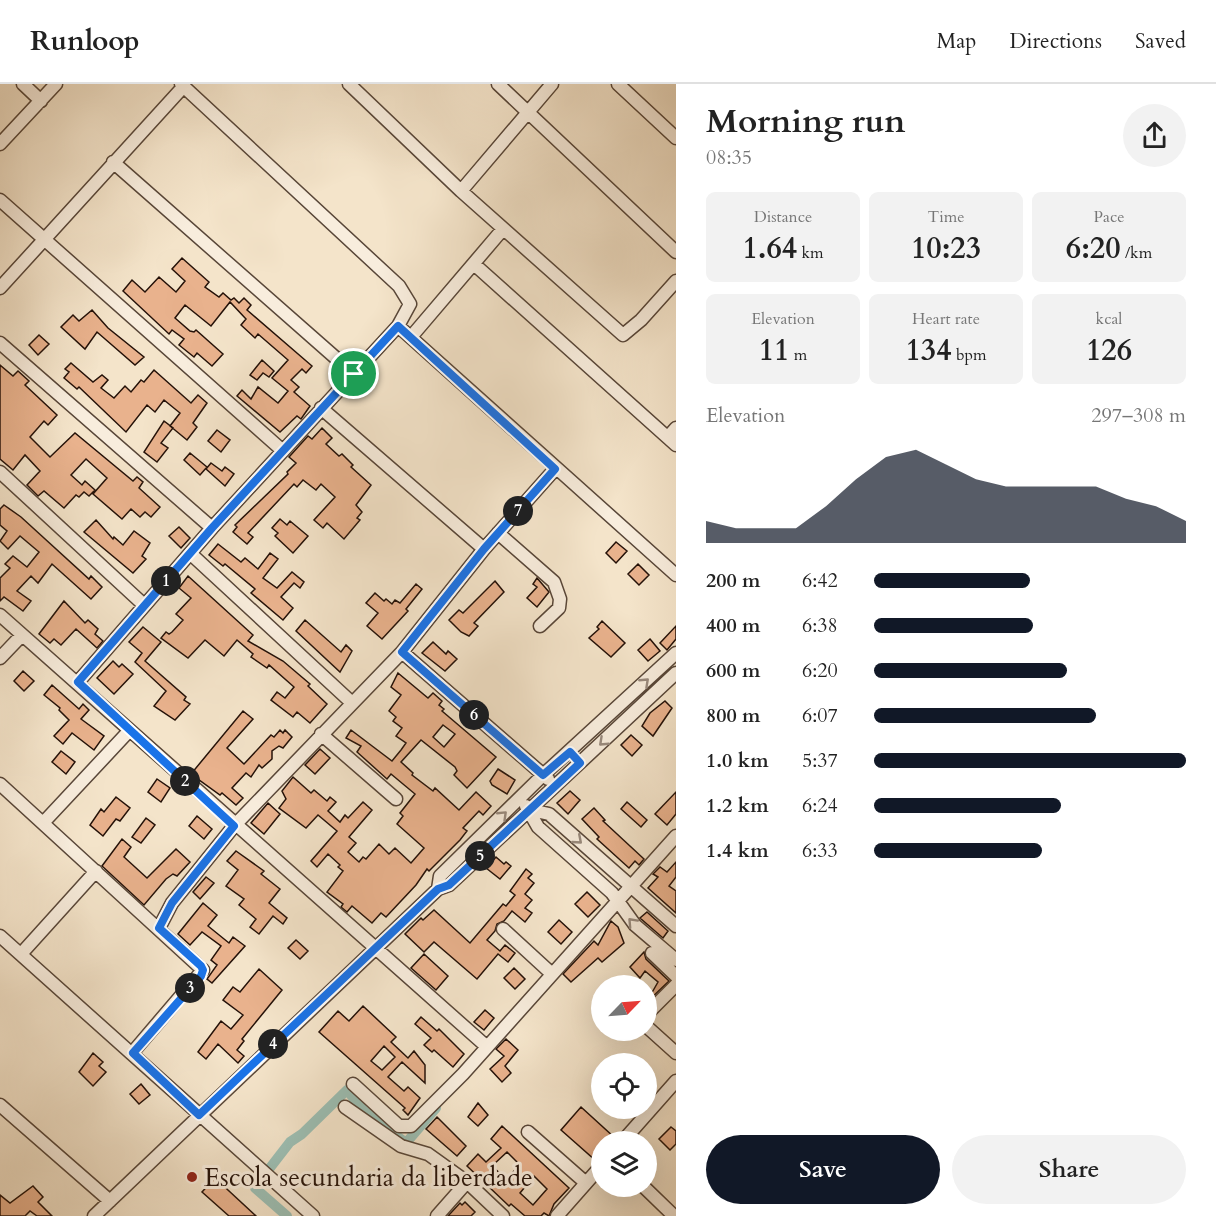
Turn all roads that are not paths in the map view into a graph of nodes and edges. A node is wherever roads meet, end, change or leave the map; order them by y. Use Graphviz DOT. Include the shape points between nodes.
graph roads {
  1 [pos="23,84"];
  2 [pos="56,84"];
  3 [pos="349,84"];
  4 [pos="498,84"];
  5 [pos="552,84"];
  6 [pos="618,84"];
  7 [pos="183,85"];
  8 [pos="40,100"];
  9 [pos="526,111"];
  10 [pos="676,138"];
  11 [pos="0,144"];
  12 [pos="113,162"];
  13 [pos="461,191"];
  14 [pos="0,200"];
  15 [pos="503,229"];
  16 [pos="42,240"];
  17 [pos="676,252"];
  18 [pos="475,265"];
  19 [pos="676,281"];
  20 [pos="0,288"];
  21 [pos="398,326"];
  22 [pos="411,337"];
  23 [pos="0,343"];
  24 [pos="354,374"];
  25 [pos="321,408"];
  26 [pos="673,437"];
  27 [pos="282,451"];
  28 [pos="555,469"];
  29 [pos="0,472"];
  30 [pos="212,528"];
  31 [pos="498,533"];
  32 [pos="484,549"];
  33 [pos="191,554"];
  34 [pos="676,575"];
  35 [pos="144,605"];
  36 [pos="0,615"];
  37 [pos="540,626"];
  38 [pos="22,635"];
  39 [pos="402,652"];
  40 [pos="676,653"];
  41 [pos="0,658"];
  42 [pos="662,666"];
  43 [pos="674,675"];
  44 [pos="78,682"];
  45 [pos="351,702"];
  46 [pos="129,730"];
  47 [pos="321,734"];
  48 [pos="570,752"];
  49 [pos="580,763"];
  50 [pos="543,775"];
  51 [pos="0,784"];
  52 [pos="555,786"];
  53 [pos="396,799"];
  54 [pos="519,799"];
  55 [pos="531,810"];
  56 [pos="43,823"];
  57 [pos="234,826"];
  58 [pos="483,834"];
  59 [pos="676,836"];
  60 [pos="493,844"];
  61 [pos="96,872"];
  62 [pos="632,887"];
  63 [pos="438,889"];
  64 [pos="619,902"];
  65 [pos="676,926"];
  66 [pos="159,928"];
  67 [pos="503,929"];
  68 [pos="0,936"];
  69 [pos="375,947"];
  70 [pos="652,953"];
  71 [pos="21,954"];
  72 [pos="676,960"];
  73 [pos="552,974"];
  74 [pos="676,976"];
  75 [pos="676,985"];
  76 [pos="657,1004"];
  77 [pos="657,1036"];
  78 [pos="486,1046"];
  79 [pos="133,1053"];
  80 [pos="676,1053"];
  81 [pos="676,1081"];
  82 [pos="353,1084"];
  83 [pos="0,1105"];
  84 [pos="345,1107"];
  85 [pos="199,1115"];
  86 [pos="632,1131"];
  87 [pos="528,1132"];
  88 [pos="591,1177"];
  89 [pos="466,1182"];
  90 [pos="586,1183"];
  91 [pos="653,1197"];
  92 [pos="110,1201"];
  93 [pos="668,1214"];
  94 [pos="94,1216"];
  95 [pos="313,1216"];
  96 [pos="437,1216"];
  97 [pos="503,1216"];
  98 [pos="557,1216"];
  1 -- 8 [label="street"];
  2 -- 8 [label="street"];
  3 -- 13 [label="street"];
  4 -- 9 [label="street"];
  5 -- 9 [label="street"];
  6 -- 10 [label="street"];
  7 -- 12 [label="street"];
  7 -- 21 [label="street" via="399,286 410,304"];
  8 -- 11 [label="street"];
  9 -- 13 [label="street"];
  9 -- 17 [label="street"];
  12 -- 16 [label="street"];
  12 -- 24 [label="street"];
  13 -- 15 [label="street"];
  14 -- 16 [label="street"];
  15 -- 18 [label="street"];
  15 -- 19 [label="street" via="623,335"];
  16 -- 20 [label="street"];
  16 -- 27 [label="street"];
  18 -- 22 [label="street"];
  18 -- 26 [label="street"];
  21 -- 22 [label="street"];
  21 -- 24 [label="street"];
  22 -- 28 [label="street"];
  23 -- 30 [label="street"];
  24 -- 25 [label="street"];
  25 -- 27 [label="street"];
  25 -- 32 [label="street"];
  27 -- 30 [label="street"];
  28 -- 31 [label="street"];
  28 -- 34 [label="street"];
  29 -- 35 [label="street"];
  30 -- 33 [label="street"];
  31 -- 32 [label="street"];
  31 -- 37 [label="street" via="554,582 559,591 559,608"];
  32 -- 39 [label="street"];
  33 -- 35 [label="street"];
  33 -- 45 [label="street"];
  35 -- 44 [label="street"];
  36 -- 38 [label="street"];
  38 -- 41 [label="street"];
  38 -- 44 [label="street"];
  39 -- 45 [label="street"];
  39 -- 50 [label="street"];
  40 -- 42 [label="street"];
  42 -- 43 [label="street"];
  48 -- 42 [label="street, one-way"];
  43 -- 49 [label="street, one-way"];
  44 -- 46 [label="street"];
  45 -- 47 [label="street"];
  46 -- 56 [label="street"];
  46 -- 57 [label="street"];
  47 -- 53 [label="street"];
  47 -- 57 [label="street"];
  48 -- 49 [label="street"];
  48 -- 50 [label="street"];
  49 -- 52 [label="street"];
  50 -- 52 [label="street"];
  50 -- 54 [label="street"];
  51 -- 56 [label="street"];
  52 -- 55 [label="street"];
  54 -- 55 [label="street"];
  58 -- 54 [label="street, one-way"];
  55 -- 60 [label="street"];
  55 -- 62 [label="street, one-way" via="549,814"];
  55 -- 64 [label="street" via="538,828"];
  56 -- 61 [label="street"];
  57 -- 66 [label="street" via="172,903"];
  57 -- 69 [label="street"];
  58 -- 60 [label="street"];
  58 -- 63 [label="street" via="440,876"];
  59 -- 62 [label="street"];
  60 -- 63 [label="street" via="449,885"];
  61 -- 66 [label="street"];
  61 -- 71 [label="street"];
  62 -- 64 [label="street"];
  62 -- 65 [label="street"];
  63 -- 69 [label="street"];
  72 -- 64 [label="street, one-way" via="634,925"];
  64 -- 73 [label="street"];
  66 -- 79 [label="street" via="203,970"];
  67 -- 73 [label="street"];
  68 -- 71 [label="street"];
  69 -- 78 [label="street"];
  69 -- 85 [label="street"];
  70 -- 74 [label="street"];
  71 -- 79 [label="street"];
  73 -- 78 [label="street"];
  75 -- 76 [label="street"];
  77 -- 80 [label="street"];
  78 -- 82 [label="street" via="411,1126 399,1126"];
  79 -- 85 [label="street"];
  81 -- 86 [label="street"];
  83 -- 92 [label="street"];
  84 -- 89 [label="street" via="401,1146 428,1154"];
  85 -- 92 [label="street"];
  85 -- 95 [label="street"];
  87 -- 90 [label="street"];
  88 -- 90 [label="street"];
  89 -- 96 [label="street"];
  89 -- 97 [label="street"];
  90 -- 98 [label="street"];
  91 -- 93 [label="street"];
  92 -- 94 [label="street"];
}
